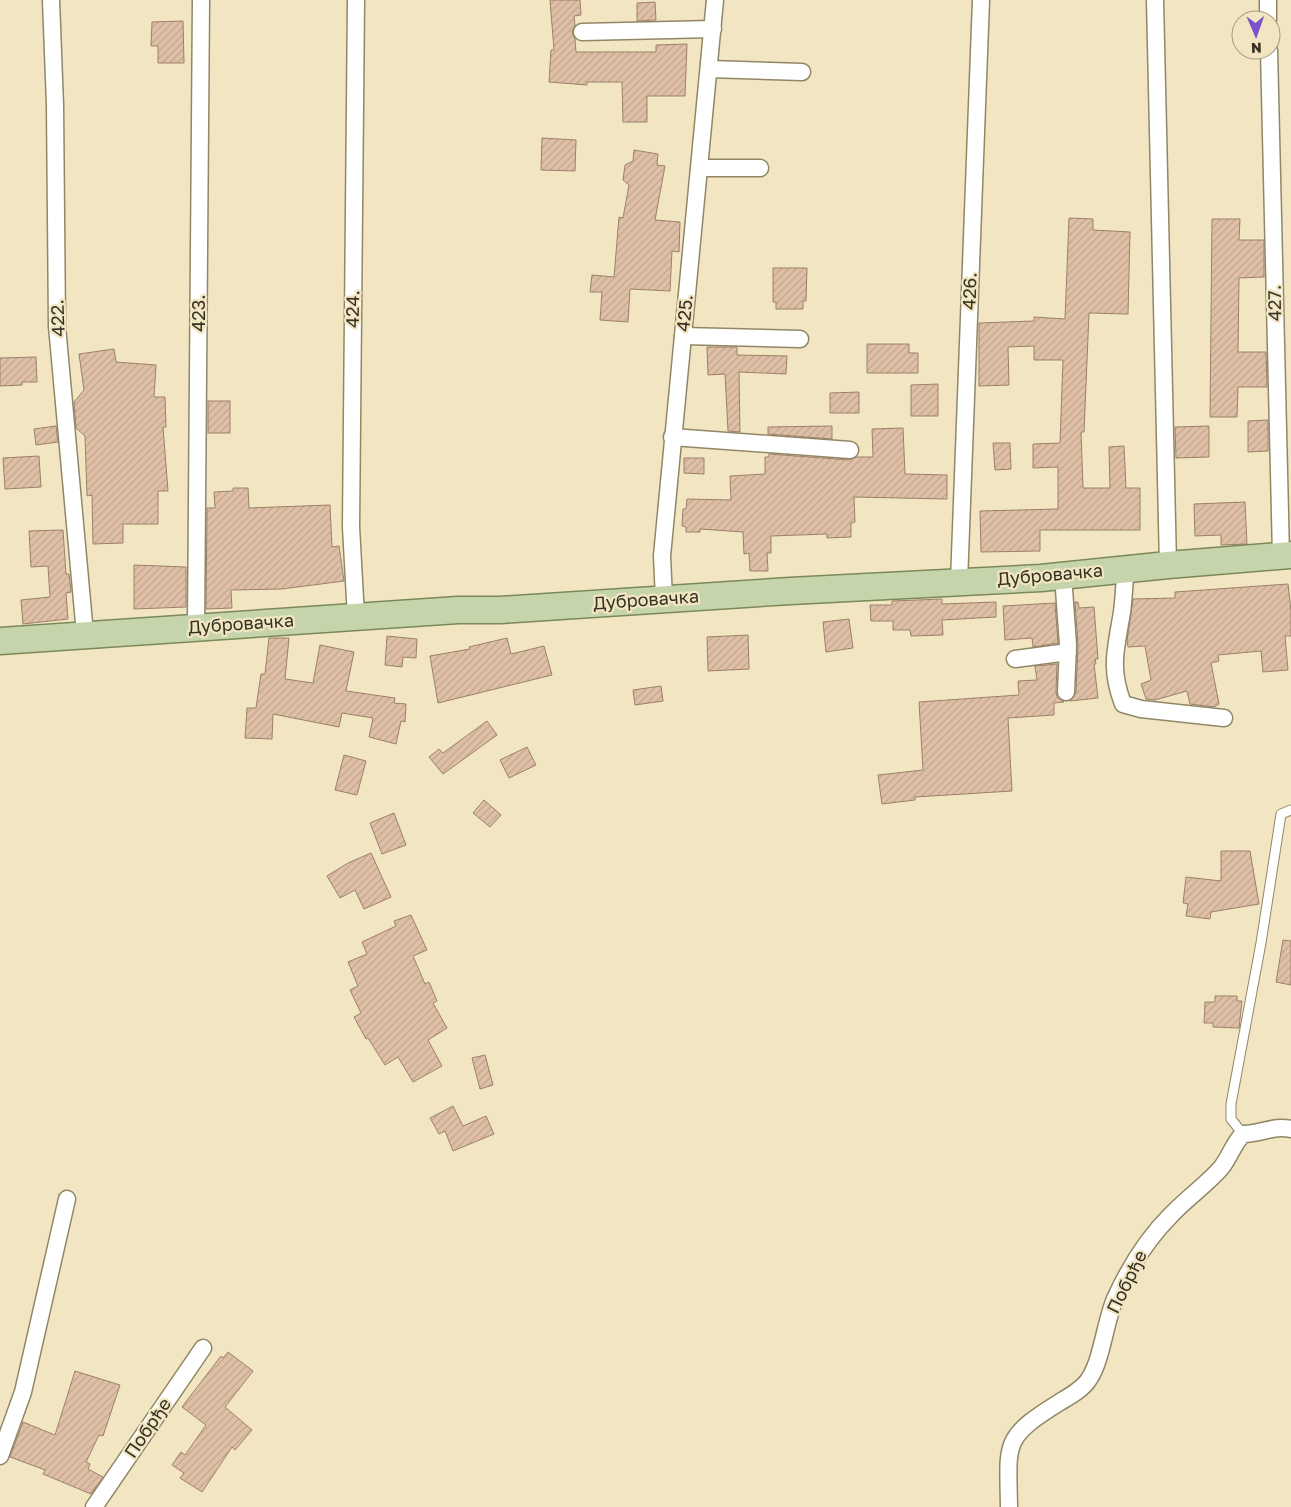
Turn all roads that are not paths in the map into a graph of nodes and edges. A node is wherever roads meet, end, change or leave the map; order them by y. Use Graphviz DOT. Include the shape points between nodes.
graph roads {
  1 [pos="51,0"];
  2 [pos="201,0"];
  3 [pos="356,0"];
  4 [pos="715,0"];
  5 [pos="981,0"];
  6 [pos="1155,0"];
  7 [pos="713,29"];
  8 [pos="582,32"];
  9 [pos="1269,60"];
  10 [pos="709,69"];
  11 [pos="802,72"];
  12 [pos="700,168"];
  13 [pos="760,168"];
  14 [pos="683,336"];
  15 [pos="800,338"];
  16 [pos="672,437"];
  17 [pos="850,450"];
  18 [pos="1286,556"];
  19 [pos="1168,565"];
  20 [pos="1126,569"];
  21 [pos="1062,575"];
  22 [pos="958,582"];
  23 [pos="664,598"];
  24 [pos="356,617"];
  25 [pos="196,627"];
  26 [pos="85,634"];
  27 [pos="0,641"];
  28 [pos="1068,652"];
  29 [pos="1015,659"];
  30 [pos="1066,692"];
  31 [pos="1224,718"];
  32 [pos="1291,810"];
  33 [pos="1291,1129"];
  34 [pos="1243,1134"];
  35 [pos="67,1199"];
  36 [pos="203,1348"];
  37 [pos="0,1456"];
  38 [pos="94,1507"];
  39 [pos="1009,1507"];
  1 -- 26 [label="street, 422." via="57,326"];
  2 -- 25 [label="street, 423."];
  3 -- 24 [label="street, 424." via="351,527"];
  4 -- 7 [label="street, 425."];
  5 -- 22 [label="street, 426."];
  6 -- 19 [label="street"];
  7 -- 8 [label="street"];
  7 -- 10 [label="street, 425."];
  9 -- 18 [label="street, 427."];
  10 -- 11 [label="street"];
  10 -- 12 [label="street, 425."];
  12 -- 13 [label="street"];
  12 -- 14 [label="street, 425."];
  14 -- 15 [label="street"];
  14 -- 16 [label="street, 425."];
  16 -- 17 [label="street"];
  16 -- 23 [label="street, 425." via="662,556"];
  18 -- 19 [label="main road, Дубровачка"];
  19 -- 20 [label="main road, Дубровачка"];
  20 -- 21 [label="main road, Дубровачка"];
  20 -- 31 [label="street" via="1113,655 1116,687 1123,704"];
  21 -- 22 [label="main road, Дубровачка"];
  21 -- 28 [label="street"];
  22 -- 23 [label="main road, Дубровачка"];
  23 -- 24 [label="main road, Дубровачка"];
  24 -- 25 [label="main road, Дубровачка"];
  25 -- 26 [label="main road, Дубровачка"];
  26 -- 27 [label="main road, Дубровачка"];
  28 -- 29 [label="street"];
  28 -- 30 [label="street"];
  32 -- 34 [label="lane" via="1281,814 1231,1104 1231,1119"];
  33 -- 34 [label="street" via="1278,1126 1259,1134"];
  34 -- 39 [label="street, Побрђе" via="1219,1170 1148,1240 1114,1301 1090,1378 1078,1391 1028,1422 1016,1435 1008,1455"];
  35 -- 37 [label="street" via="22,1392"];
  36 -- 38 [label="street, Побрђе"];
}
